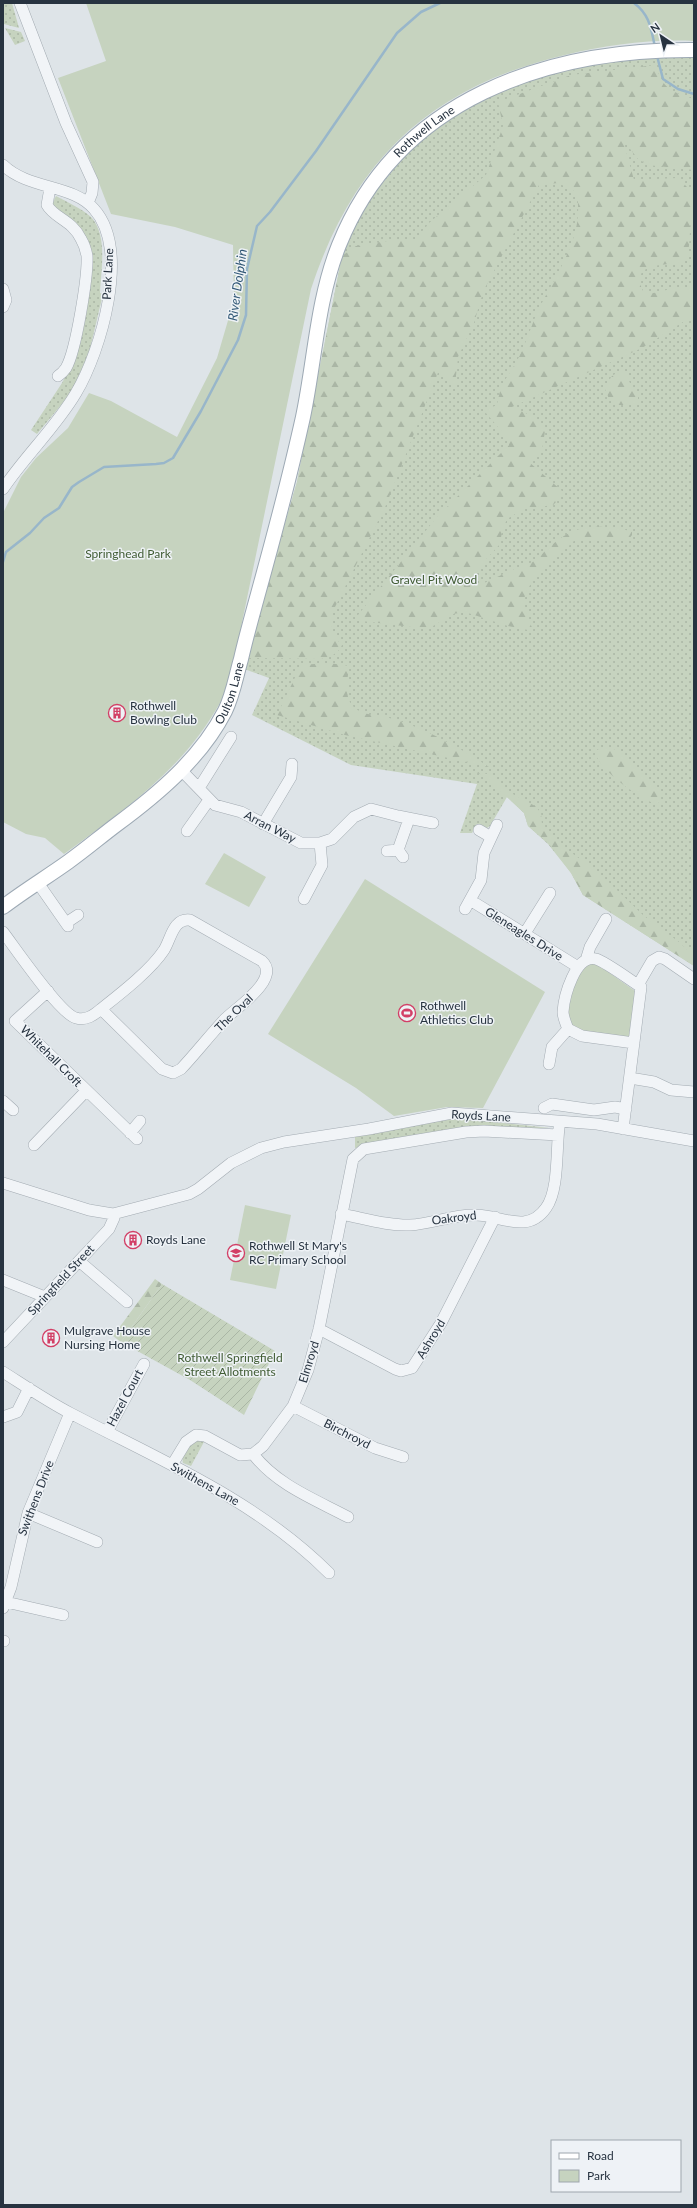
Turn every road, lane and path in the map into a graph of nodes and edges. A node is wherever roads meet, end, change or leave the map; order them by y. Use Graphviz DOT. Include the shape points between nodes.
graph roads {
  1 [pos="20,3"];
  2 [pos="694,50"];
  3 [pos="3,165"];
  4 [pos="50,188"];
  5 [pos="88,203"];
  6 [pos="3,288"];
  7 [pos="3,307"];
  8 [pos="58,376"];
  9 [pos="308,386"];
  10 [pos="3,489"];
  11 [pos="231,737"];
  12 [pos="292,764"];
  13 [pos="181,770"];
  14 [pos="199,788"];
  15 [pos="209,800"];
  16 [pos="409,819"];
  17 [pos="433,823"];
  18 [pos="263,824"];
  19 [pos="497,825"];
  20 [pos="186,830"];
  21 [pos="480,830"];
  22 [pos="491,837"];
  23 [pos="320,843"];
  24 [pos="396,853"];
  25 [pos="38,883"];
  26 [pos="550,893"];
  27 [pos="304,898"];
  28 [pos="3,907"];
  29 [pos="78,915"];
  30 [pos="606,919"];
  31 [pos="3,932"];
  32 [pos="525,934"];
  33 [pos="582,964"];
  34 [pos="694,979"];
  35 [pos="638,985"];
  36 [pos="48,991"];
  37 [pos="102,1010"];
  38 [pos="568,1030"];
  39 [pos="634,1044"];
  40 [pos="549,1064"];
  41 [pos="630,1078"];
  42 [pos="86,1091"];
  43 [pos="694,1092"];
  44 [pos="3,1101"];
  45 [pos="544,1108"];
  46 [pos="626,1109"];
  47 [pos="13,1110"];
  48 [pos="140,1122"];
  49 [pos="559,1122"];
  50 [pos="623,1129"];
  51 [pos="558,1135"];
  52 [pos="694,1141"];
  53 [pos="34,1145"];
  54 [pos="355,1156"];
  55 [pos="3,1184"];
  56 [pos="113,1214"];
  57 [pos="341,1214"];
  58 [pos="495,1217"];
  59 [pos="79,1261"];
  60 [pos="3,1280"];
  61 [pos="45,1297"];
  62 [pos="127,1302"];
  63 [pos="319,1329"];
  64 [pos="3,1342"];
  65 [pos="144,1364"];
  66 [pos="3,1372"];
  67 [pos="29,1388"];
  68 [pos="293,1406"];
  69 [pos="70,1413"];
  70 [pos="3,1417"];
  71 [pos="107,1432"];
  72 [pos="253,1454"];
  73 [pos="403,1457"];
  74 [pos="172,1465"];
  75 [pos="28,1513"];
  76 [pos="348,1517"];
  77 [pos="97,1542"];
  78 [pos="329,1573"];
  79 [pos="4,1605"];
  80 [pos="63,1615"];
  1 -- 5 [label="street" via="66,123 93,182"];
  2 -- 9 [label="main road, Rothwell Lane" via="644,50 608,54 527,74 480,93 440,116 406,144 376,179 339,244 325,286"];
  3 -- 4 [label="street" via="22,179"];
  4 -- 5 [label="street"];
  4 -- 8 [label="street, Park Lane" via="47,201 49,209 76,229 87,258 77,329 69,361"];
  5 -- 10 [label="street, Park Lane" via="106,227 110,245 108,299 98,339 89,367 76,393"];
  6 -- 7 [label="street" via="6,300"];
  9 -- 13 [label="main road, Oulton Lane" via="303,417 233,691 215,728"];
  11 -- 14 [label="street"];
  12 -- 18 [label="street" via="295,780"];
  13 -- 14 [label="street, Arran Way"];
  13 -- 25 [label="main road, Oulton Lane" via="132,813"];
  14 -- 15 [label="street, Arran Way"];
  15 -- 18 [label="street, Arran Way" via="221,808 241,812"];
  15 -- 20 [label="street"];
  16 -- 17 [label="street"];
  16 -- 23 [label="street" via="371,809 361,812 332,839"];
  16 -- 24 [label="street"];
  18 -- 23 [label="street, Arran Way" via="301,842"];
  19 -- 22 [label="street, Gleneagles Drive"];
  21 -- 22 [label="street"];
  22 -- 32 [label="street, Gleneagles Drive" via="484,853 481,880 468,905"];
  23 -- 27 [label="street" via="322,865"];
  25 -- 28 [label="main road, Oulton Lane"];
  25 -- 29 [label="street" via="67,924"];
  26 -- 32 [label="street"];
  30 -- 33 [label="street"];
  31 -- 36 [label="street, The Oval"];
  32 -- 33 [label="street, Gleneagles Drive"];
  33 -- 35 [label="street" via="597,959"];
  33 -- 38 [label="street" via="564,1000 563,1014"];
  34 -- 35 [label="street" via="665,958 654,954"];
  35 -- 39 [label="street" via="641,987"];
  36 -- 37 [label="street, The Oval" via="69,1015 75,1018 87,1018"];
  36 -- 42 [label="street, Whitehall Croft" via="12,1018"];
  37 -- 37 [label="street, The Oval" via="156,960 176,926 182,921 190,920 262,960 266,966 267,973 253,995 226,1018 177,1072 162,1069"];
  38 -- 39 [label="street" via="582,1036"];
  38 -- 40 [label="street" via="552,1047"];
  39 -- 41 [label="street"];
  41 -- 43 [label="street" via="654,1082 671,1090"];
  41 -- 46 [label="street"];
  42 -- 48 [label="street, Whitehall Croft" via="133,1136"];
  42 -- 53 [label="street, Whitehall Croft"];
  44 -- 47 [label="street"];
  45 -- 46 [label="street" via="552,1104 594,1110 615,1107"];
  46 -- 50 [label="street"];
  49 -- 50 [label="street, Royds Lane" via="597,1124"];
  49 -- 51 [label="street, Oakroyd"];
  49 -- 56 [label="street, Royds Lane" via="452,1113 284,1142 244,1155 189,1194"];
  50 -- 52 [label="street, Royds Lane"];
  51 -- 54 [label="street, Royds Lane" via="484,1131 447,1134 364,1149"];
  51 -- 58 [label="street, Oakroyd" via="552,1197 545,1209 535,1219 521,1223"];
  54 -- 57 [label="street, Elmroyd"];
  55 -- 56 [label="street, Royds Lane" via="89,1210"];
  56 -- 59 [label="street, Springfield Street" via="109,1229"];
  57 -- 58 [label="street, Oakroyd" via="410,1225 466,1215"];
  57 -- 63 [label="street, Elmroyd"];
  58 -- 63 [label="street, Ashroyd" via="441,1323 412,1368 401,1371 395,1369"];
  59 -- 61 [label="street, Springfield Street"];
  59 -- 62 [label="street"];
  60 -- 61 [label="street"];
  61 -- 64 [label="street, Springfield Street"];
  63 -- 68 [label="street, Elmroyd" via="308,1370"];
  65 -- 71 [label="street, Hazel Court"];
  66 -- 67 [label="street, Swithens Lane"];
  67 -- 69 [label="street, Swithens Lane"];
  67 -- 70 [label="street" via="17,1412"];
  68 -- 72 [label="street, Elmroyd" via="263,1446"];
  68 -- 73 [label="street, Birchroyd" via="375,1448"];
  69 -- 71 [label="street, Swithens Lane"];
  69 -- 75 [label="street, Swithens Drive"];
  71 -- 74 [label="street, Swithens Lane"];
  72 -- 74 [label="street" via="240,1455 204,1436 196,1435 186,1442"];
  72 -- 76 [label="street" via="262,1465 290,1488"];
  74 -- 78 [label="street, Swithens Lane" via="225,1493 292,1540"];
  75 -- 77 [label="street"];
  75 -- 79 [label="street, Swithens Drive"];
  79 -- 80 [label="street"];
}
